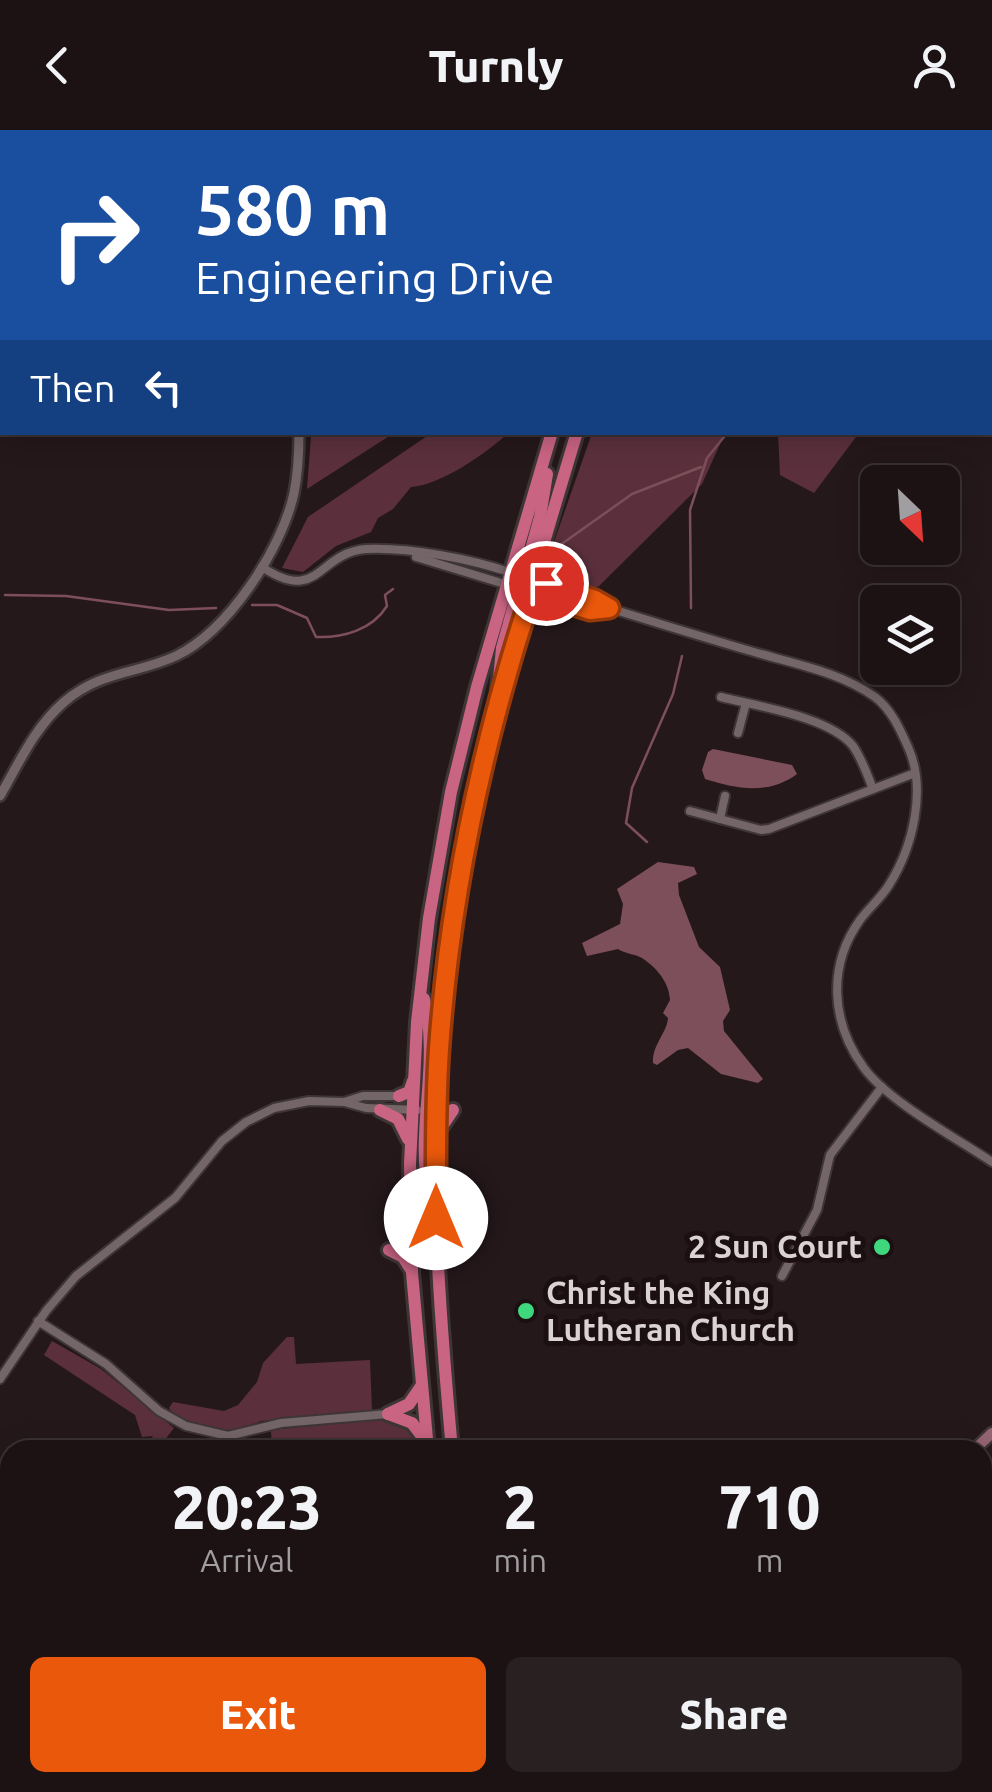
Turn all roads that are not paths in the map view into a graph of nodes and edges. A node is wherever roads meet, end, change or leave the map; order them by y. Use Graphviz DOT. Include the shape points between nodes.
graph roads {
  1 [pos="299,435"];
  2 [pos="551,435"];
  3 [pos="576,435"];
  4 [pos="262,567"];
  5 [pos="521,583"];
  6 [pos="609,608"];
  7 [pos="721,697"];
  8 [pos="746,704"];
  9 [pos="738,734"];
  10 [pos="915,773"];
  11 [pos="872,789"];
  12 [pos="0,796"];
  13 [pos="724,796"];
  14 [pos="690,810"];
  15 [pos="720,818"];
  16 [pos="422,992"];
  17 [pos="414,1079"];
  18 [pos="882,1087"];
  19 [pos="399,1096"];
  20 [pos="344,1102"];
  21 [pos="426,1104"];
  22 [pos="380,1110"];
  23 [pos="452,1110"];
  24 [pos="437,1134"];
  25 [pos="992,1162"];
  26 [pos="410,1164"];
  27 [pos="436,1218"];
  28 [pos="410,1228"];
  29 [pos="412,1273"];
  30 [pos="782,1276"];
  31 [pos="38,1321"];
  32 [pos="0,1379"];
  33 [pos="424,1383"];
  34 [pos="388,1414"];
  35 [pos="423,1440"];
  36 [pos="427,1440"];
  37 [pos="451,1440"];
  1 -- 4 [label="street" via="294,495"];
  2 -- 5 [label="highway"];
  3 -- 5 [label="highway"];
  4 -- 5 [label="street" via="291,582 304,580 354,551 377,549 450,556"];
  4 -- 12 [label="street" via="191,647 106,677 66,701 36,733"];
  5 -- 6 [label="street"];
  5 -- 6 [label="street" via="590,610"];
  5 -- 16 [label="highway" via="476,687 451,792"];
  5 -- 21 [label="highway" via="475,800"];
  6 -- 10 [label="street" via="854,684 891,714"];
  7 -- 8 [label="street"];
  8 -- 9 [label="street"];
  8 -- 11 [label="street" via="796,716 851,743"];
  10 -- 11 [label="street"];
  10 -- 18 [label="street" via="905,850 889,885 856,926 837,980 844,1033"];
  11 -- 15 [label="street" via="769,829"];
  13 -- 15 [label="street"];
  14 -- 15 [label="street"];
  16 -- 17 [label="highway"];
  16 -- 21 [label="highway" via="430,1041"];
  17 -- 19 [label="highway"];
  17 -- 21 [label="highway"];
  18 -- 25 [label="street"];
  18 -- 30 [label="street" via="830,1156 818,1210"];
  19 -- 20 [label="street"];
  19 -- 21 [label="street"];
  20 -- 22 [label="street"];
  20 -- 31 [label="street" via="286,1104 234,1130 175,1198 76,1276"];
  21 -- 22 [label="street"];
  21 -- 24 [label="highway"];
  21 -- 26 [label="highway"];
  21 -- 27 [label="highway" via="426,1178"];
  22 -- 26 [label="highway" via="403,1126"];
  23 -- 24 [label="highway"];
  24 -- 27 [label="highway"];
  26 -- 28 [label="highway"];
  27 -- 37 [label="highway"];
  28 -- 29 [label="highway"];
  28 -- 29 [label="highway" via="389,1250"];
  29 -- 33 [label="highway"];
  31 -- 32 [label="street"];
  31 -- 34 [label="street" via="186,1426 228,1436 281,1423"];
  33 -- 34 [label="highway" via="409,1404"];
  33 -- 36 [label="highway"];
  34 -- 35 [label="highway" via="416,1426"];
}
